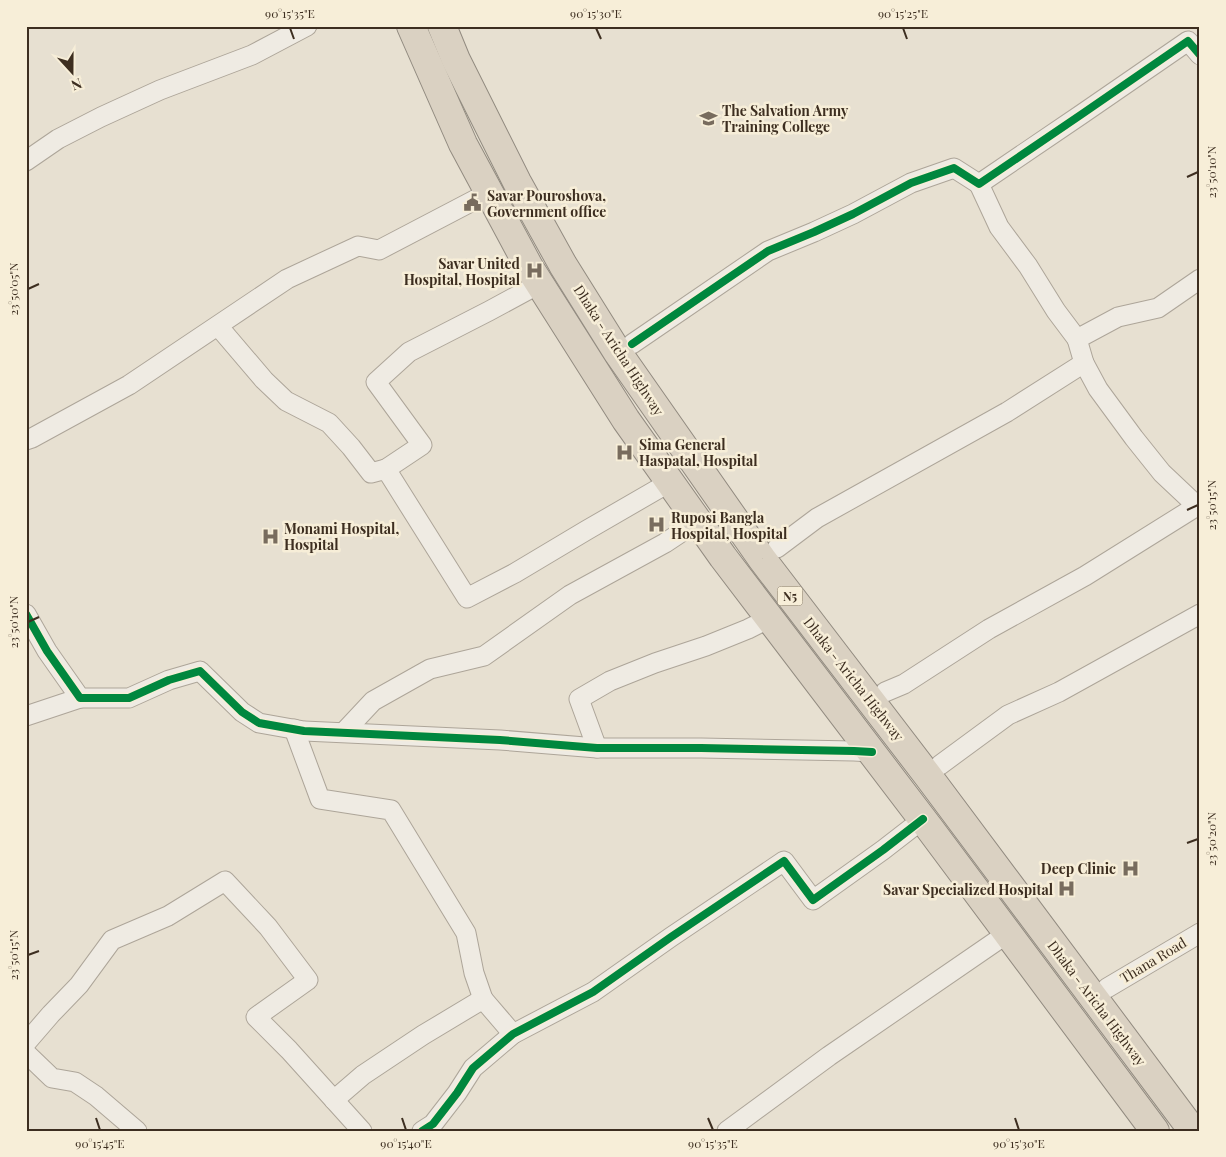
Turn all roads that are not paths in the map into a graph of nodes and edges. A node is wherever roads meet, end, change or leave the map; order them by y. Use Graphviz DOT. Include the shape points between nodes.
graph roads {
  1 [pos="307,26"];
  2 [pos="411,26"];
  3 [pos="426,26"];
  4 [pos="442,26"];
  5 [pos="457,26"];
  6 [pos="1196,42"];
  7 [pos="26,162"];
  8 [pos="979,184"];
  9 [pos="488,193"];
  10 [pos="1200,280"];
  11 [pos="539,284"];
  12 [pos="218,326"];
  13 [pos="1077,339"];
  14 [pos="632,344"];
  15 [pos="1084,363"];
  16 [pos="26,440"];
  17 [pos="386,469"];
  18 [pos="670,482"];
  19 [pos="1199,507"];
  20 [pos="698,522"];
  21 [pos="777,548"];
  22 [pos="26,614"];
  23 [pos="1200,614"];
  24 [pos="770,618"];
  25 [pos="886,692"];
  26 [pos="80,698"];
  27 [pos="26,716"];
  28 [pos="294,729"];
  29 [pos="344,732"];
  30 [pos="596,748"];
  31 [pos="872,752"];
  32 [pos="940,765"];
  33 [pos="922,819"];
  34 [pos="1008,933"];
  35 [pos="1200,933"];
  36 [pos="1107,988"];
  37 [pos="483,999"];
  38 [pos="513,1034"];
  39 [pos="26,1044"];
  40 [pos="26,1052"];
  41 [pos="334,1100"];
  42 [pos="1200,1110"];
  43 [pos="137,1131"];
  44 [pos="362,1131"];
  45 [pos="422,1131"];
  46 [pos="726,1131"];
  47 [pos="1155,1131"];
  48 [pos="1174,1131"];
  49 [pos="1193,1131"];
  1 -- 7 [label="street" via="252,55 160,90 101,117 58,139"];
  2 -- 9 [label="highway"];
  3 -- 48 [label="highway, Dhaka - Aricha Highway / N5" via="496,176 600,350 760,584 914,782"];
  4 -- 49 [label="highway, Dhaka - Aricha Highway / N5" via="517,182 618,354 762,559"];
  5 -- 14 [label="highway" via="557,227"];
  6 -- 8 [label="street" via="1139,74"];
  8 -- 13 [label="street" via="999,226"];
  8 -- 14 [label="street" via="954,168 911,183 853,214 768,251"];
  9 -- 11 [label="highway"];
  9 -- 12 [label="street" via="379,250 358,246 287,279"];
  10 -- 13 [label="street" via="1158,308 1118,317"];
  11 -- 17 [label="street" via="409,352 376,382 422,445"];
  11 -- 18 [label="highway"];
  12 -- 16 [label="street" via="129,385"];
  12 -- 17 [label="street" via="286,401 329,423 372,473"];
  13 -- 15 [label="street"];
  14 -- 21 [label="highway" via="690,430"];
  15 -- 19 [label="street" via="1098,389 1162,473"];
  15 -- 21 [label="street" via="1007,412 817,518"];
  17 -- 18 [label="street" via="467,598 515,574"];
  18 -- 20 [label="highway"];
  19 -- 25 [label="street"];
  20 -- 24 [label="highway"];
  20 -- 29 [label="street" via="570,595 484,656 430,670 373,701"];
  21 -- 25 [label="highway"];
  22 -- 26 [label="street"];
  23 -- 32 [label="street" via="1059,692 1008,715"];
  24 -- 30 [label="street" via="706,646 610,681 579,699"];
  24 -- 31 [label="highway"];
  25 -- 32 [label="highway"];
  26 -- 27 [label="street"];
  26 -- 28 [label="street" via="129,698 169,680 200,671 242,712 259,723"];
  28 -- 29 [label="street"];
  28 -- 37 [label="street" via="320,799 391,810 466,933"];
  29 -- 30 [label="street"];
  30 -- 31 [label="street"];
  31 -- 33 [label="highway"];
  32 -- 36 [label="highway"];
  33 -- 34 [label="highway"];
  33 -- 38 [label="street" via="813,900 784,861 593,992"];
  34 -- 46 [label="street"];
  34 -- 47 [label="highway"];
  35 -- 36 [label="street, Thana Road"];
  36 -- 42 [label="highway"];
  37 -- 38 [label="street"];
  37 -- 41 [label="street" via="363,1075"];
  38 -- 45 [label="street" via="473,1068 433,1124"];
  39 -- 41 [label="street" via="79,985 112,940 168,916 225,881 268,927 308,980 256,1016"];
  40 -- 43 [label="street" via="52,1078 75,1082"];
  41 -- 44 [label="street"];
}
